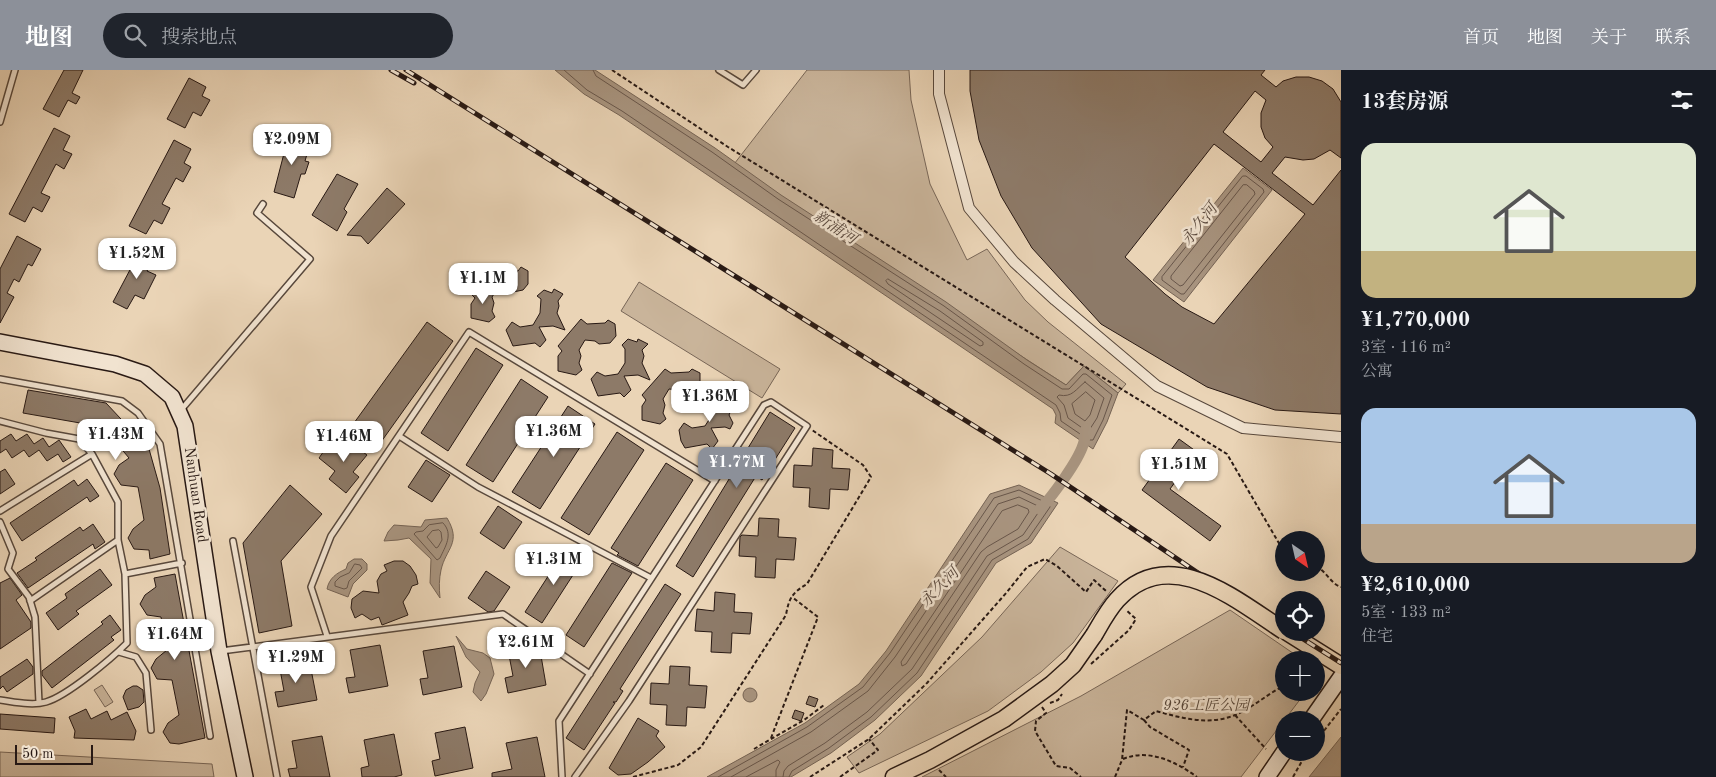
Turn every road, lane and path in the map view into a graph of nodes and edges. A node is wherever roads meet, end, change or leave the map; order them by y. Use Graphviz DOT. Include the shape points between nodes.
graph roads {
  1 [pos="15,70"];
  2 [pos="612,70"];
  3 [pos="719,70"];
  4 [pos="756,70"];
  5 [pos="939,70"];
  6 [pos="0,122"];
  7 [pos="263,204"];
  8 [pos="0,342"];
  9 [pos="0,352"];
  10 [pos="0,379"];
  11 [pos="179,412"];
  12 [pos="0,421"];
  13 [pos="807,426"];
  14 [pos="399,436"];
  15 [pos="1341,437"];
  16 [pos="92,454"];
  17 [pos="715,481"];
  18 [pos="0,511"];
  19 [pos="0,522"];
  20 [pos="1275,536"];
  21 [pos="118,540"];
  22 [pos="232,541"];
  23 [pos="182,563"];
  24 [pos="1325,572"];
  25 [pos="125,574"];
  26 [pos="652,578"];
  27 [pos="1341,587"];
  28 [pos="1108,593"];
  29 [pos="792,597"];
  30 [pos="30,601"];
  31 [pos="1122,606"];
  32 [pos="1275,626"];
  33 [pos="327,636"];
  34 [pos="1300,641"];
  35 [pos="253,647"];
  36 [pos="219,651"];
  37 [pos="118,652"];
  38 [pos="1341,666"];
  39 [pos="1087,667"];
  40 [pos="590,674"];
  41 [pos="1341,677"];
  42 [pos="1275,691"];
  43 [pos="1063,693"];
  44 [pos="0,700"];
  45 [pos="38,703"];
  46 [pos="1050,703"];
  47 [pos="824,705"];
  48 [pos="1042,706"];
  49 [pos="1341,709"];
  50 [pos="1317,711"];
  51 [pos="1235,715"];
  52 [pos="1144,720"];
  53 [pos="1325,729"];
  54 [pos="151,730"];
  55 [pos="210,736"];
  56 [pos="771,738"];
  57 [pos="869,739"];
  58 [pos="754,749"];
  59 [pos="1266,749"];
  60 [pos="1122,760"];
  61 [pos="1278,761"];
  62 [pos="1302,761"];
  63 [pos="1183,767"];
  64 [pos="895,776"];
  65 [pos="236,777"];
  66 [pos="245,777"];
  67 [pos="277,777"];
  68 [pos="562,777"];
  69 [pos="575,777"];
  70 [pos="633,777"];
  71 [pos="810,777"];
  72 [pos="840,777"];
  73 [pos="1081,777"];
  74 [pos="1115,777"];
  75 [pos="1197,777"];
  76 [pos="1267,777"];
  77 [pos="1293,777"];
  1 -- 6 [label="lane"];
  2 -- 20 [label="path" via="728,147 1227,454"];
  3 -- 4 [label="lane" via="744,85"];
  5 -- 15 [label="street" via="939,94 970,208 1014,262 1055,300 1157,386 1243,428"];
  7 -- 11 [label="lane" via="257,213 310,259"];
  8 -- 11 [label="main road, Nanhuan Road" via="115,364 145,374 172,397"];
  9 -- 65 [label="main road, Nanhuan Road" via="110,371 150,387 167,402 181,439"];
  10 -- 23 [label="lane" via="122,401 138,413 160,444"];
  11 -- 36 [label="main road, Nanhuan Road" via="185,426"];
  12 -- 16 [label="lane" via="79,439"];
  13 -- 17 [label="lane" via="771,402 764,405"];
  13 -- 29 [label="path" via="863,465 870,477 807,584"];
  13 -- 69 [label="lane" via="629,702"];
  14 -- 17 [label="lane" via="470,332"];
  14 -- 26 [label="lane" via="478,487"];
  14 -- 33 [label="lane" via="331,536 310,587"];
  16 -- 18 [label="lane"];
  16 -- 21 [label="lane" via="118,502"];
  17 -- 26 [label="lane"];
  19 -- 30 [label="lane" via="13,553 8,569"];
  21 -- 25 [label="lane"];
  21 -- 30 [label="lane"];
  22 -- 35 [label="lane"];
  23 -- 25 [label="lane"];
  23 -- 55 [label="lane"];
  24 -- 27 [label="path" via="1336,586"];
  25 -- 37 [label="lane" via="127,643"];
  26 -- 40 [label="lane"];
  28 -- 57 [label="path" via="1094,580 1086,592 1045,559 1027,567 926,683"];
  29 -- 56 [label="path" via="818,617"];
  29 -- 70 [label="path" via="786,615 701,747 678,765"];
  30 -- 45 [label="lane" via="35,617"];
  31 -- 39 [label="path" via="1136,620"];
  32 -- 64 [label="main road, bridge" via="1212,585 1178,575 1162,575 1139,582 1118,599 1073,665 1052,684 1004,718"];
  33 -- 35 [label="lane"];
  33 -- 40 [label="lane" via="502,614"];
  34 -- 38 [label="main road"];
  35 -- 36 [label="lane"];
  35 -- 67 [label="lane"];
  36 -- 66 [label="main road, Nanhuan Road"];
  37 -- 45 [label="lane" via="61,696"];
  37 -- 54 [label="lane" via="136,657 146,673"];
  40 -- 68 [label="lane" via="559,720"];
  41 -- 50 [label="main road"];
  42 -- 51 [label="path"];
  43 -- 46 [label="path"];
  44 -- 45 [label="lane"];
  47 -- 56 [label="path"];
  48 -- 73 [label="path" via="1046,713 1036,720 1035,731 1056,766 1070,768"];
  49 -- 53 [label="path"];
  51 -- 52 [label="path" via="1217,720 1190,720 1156,711"];
  51 -- 59 [label="path"];
  52 -- 60 [label="path" via="1127,710"];
  52 -- 63 [label="path" via="1189,750"];
  56 -- 58 [label="path"];
  57 -- 71 [label="path"];
  57 -- 72 [label="path" via="878,750"];
  60 -- 63 [label="path" via="1133,755 1155,755"];
  60 -- 74 [label="path"];
  61 -- 76 [label="main road"];
  62 -- 77 [label="path"];
  63 -- 75 [label="path"];
}
